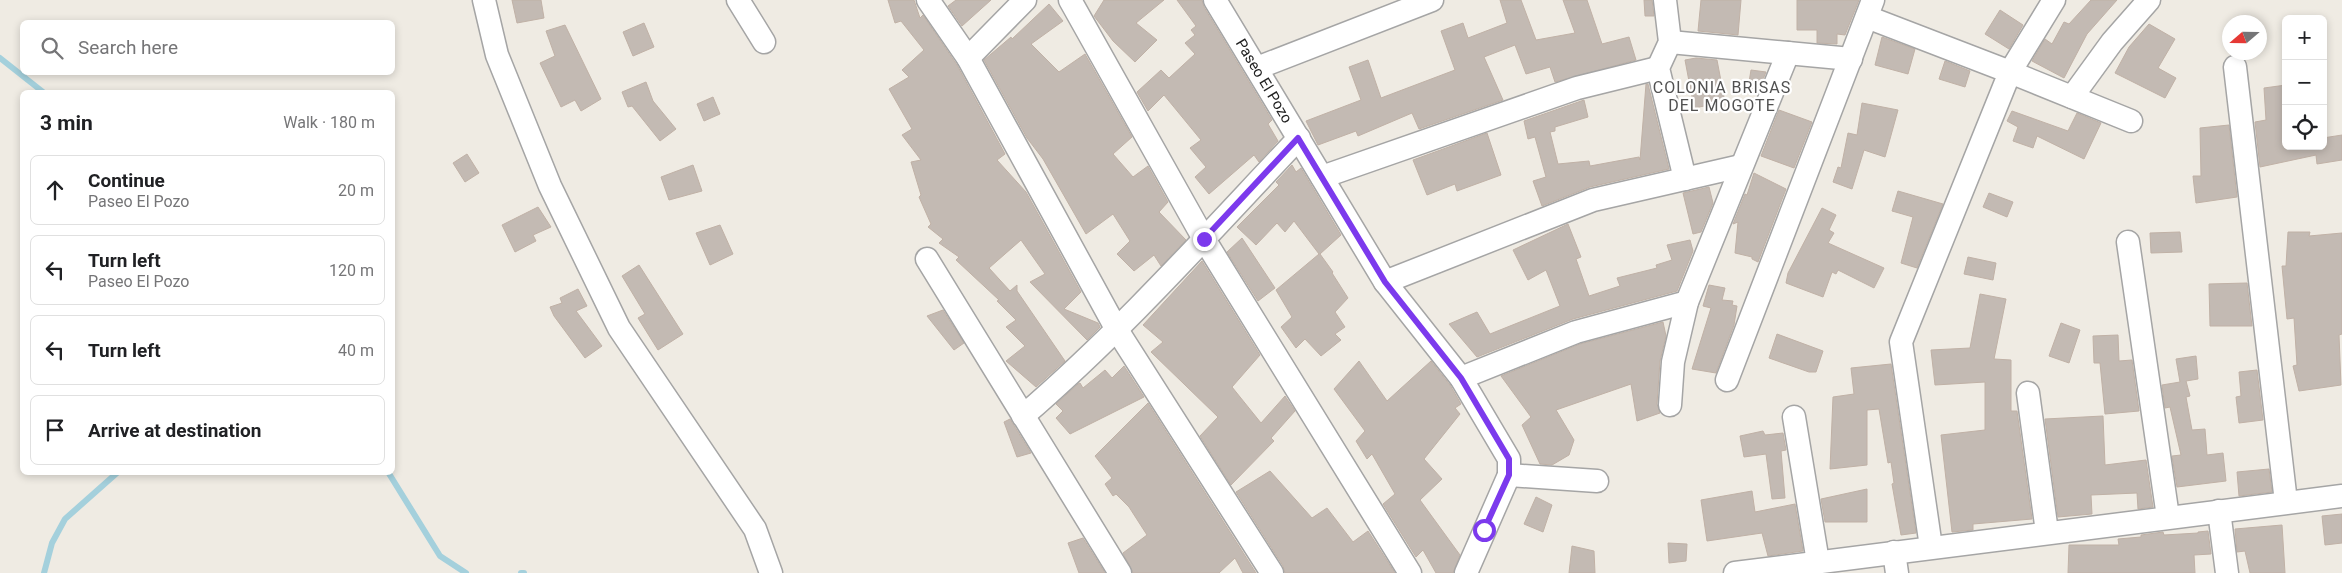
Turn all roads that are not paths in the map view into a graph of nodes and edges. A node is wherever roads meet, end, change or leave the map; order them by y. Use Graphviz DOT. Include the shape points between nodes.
graph roads {
  1 [pos="484,0"];
  2 [pos="738,0"];
  3 [pos="928,0"];
  4 [pos="1025,0"];
  5 [pos="1070,0"];
  6 [pos="1216,0"];
  7 [pos="1432,0"];
  8 [pos="1665,0"];
  9 [pos="2054,0"];
  10 [pos="2149,0"];
  11 [pos="1870,9"];
  12 [pos="764,42"];
  13 [pos="1670,42"];
  14 [pos="1788,53"];
  15 [pos="968,58"];
  16 [pos="1851,59"];
  17 [pos="2235,67"];
  18 [pos="1257,68"];
  19 [pos="1658,68"];
  20 [pos="2010,72"];
  21 [pos="2072,97"];
  22 [pos="2131,121"];
  23 [pos="1298,138"];
  24 [pos="1741,166"];
  25 [pos="1322,177"];
  26 [pos="1686,179"];
  27 [pos="1204,239"];
  28 [pos="2128,242"];
  29 [pos="927,260"];
  30 [pos="1385,282"];
  31 [pos="1687,302"];
  32 [pos="1117,330"];
  33 [pos="1461,378"];
  34 [pos="1727,380"];
  35 [pos="2028,393"];
  36 [pos="1670,406"];
  37 [pos="1023,416"];
  38 [pos="1794,417"];
  39 [pos="1509,475"];
  40 [pos="1597,481"];
  41 [pos="2342,496"];
  42 [pos="2286,502"];
  43 [pos="2219,511"];
  44 [pos="2168,517"];
  45 [pos="2047,532"];
  46 [pos="1931,547"];
  47 [pos="1818,562"];
  48 [pos="1895,563"];
  49 [pos="771,573"];
  50 [pos="1120,573"];
  51 [pos="1272,573"];
  52 [pos="1410,573"];
  53 [pos="1466,573"];
  54 [pos="1735,573"];
  55 [pos="2226,573"];
  1 -- 49 [label="street" via="497,55 550,186 618,328 755,529"];
  2 -- 12 [label="street"];
  3 -- 15 [label="street"];
  4 -- 15 [label="street"];
  5 -- 27 [label="street"];
  6 -- 18 [label="street, Paseo El Pozo"];
  7 -- 18 [label="street"];
  8 -- 13 [label="street"];
  9 -- 20 [label="street"];
  10 -- 21 [label="street" via="2112,42"];
  11 -- 16 [label="street"];
  11 -- 20 [label="street"];
  13 -- 14 [label="street"];
  13 -- 19 [label="street"];
  14 -- 16 [label="street"];
  14 -- 24 [label="street"];
  15 -- 32 [label="street"];
  16 -- 34 [label="street"];
  17 -- 42 [label="street"];
  18 -- 23 [label="street, Paseo El Pozo"];
  19 -- 25 [label="street" via="1577,88"];
  19 -- 26 [label="street"];
  20 -- 21 [label="street"];
  20 -- 46 [label="street" via="1901,342"];
  21 -- 22 [label="street"];
  23 -- 25 [label="street, Paseo El Pozo"];
  23 -- 27 [label="street"];
  24 -- 26 [label="street"];
  24 -- 31 [label="street"];
  25 -- 30 [label="street, Paseo El Pozo"];
  26 -- 30 [label="street" via="1593,200"];
  27 -- 32 [label="street"];
  27 -- 52 [label="street"];
  28 -- 44 [label="street"];
  29 -- 37 [label="street"];
  30 -- 33 [label="street, Paseo El Pozo"];
  31 -- 33 [label="street" via="1576,332"];
  31 -- 36 [label="street" via="1673,362"];
  32 -- 37 [label="street"];
  32 -- 51 [label="street"];
  33 -- 39 [label="street, Paseo El Pozo" via="1509,459"];
  35 -- 45 [label="street"];
  37 -- 50 [label="street"];
  38 -- 47 [label="street"];
  39 -- 40 [label="street"];
  39 -- 53 [label="street"];
  41 -- 42 [label="street"];
  42 -- 43 [label="street"];
  43 -- 44 [label="street"];
  43 -- 55 [label="street"];
  44 -- 45 [label="street"];
  45 -- 46 [label="street"];
  46 -- 48 [label="street"];
  47 -- 48 [label="street"];
  47 -- 54 [label="street"];
}
